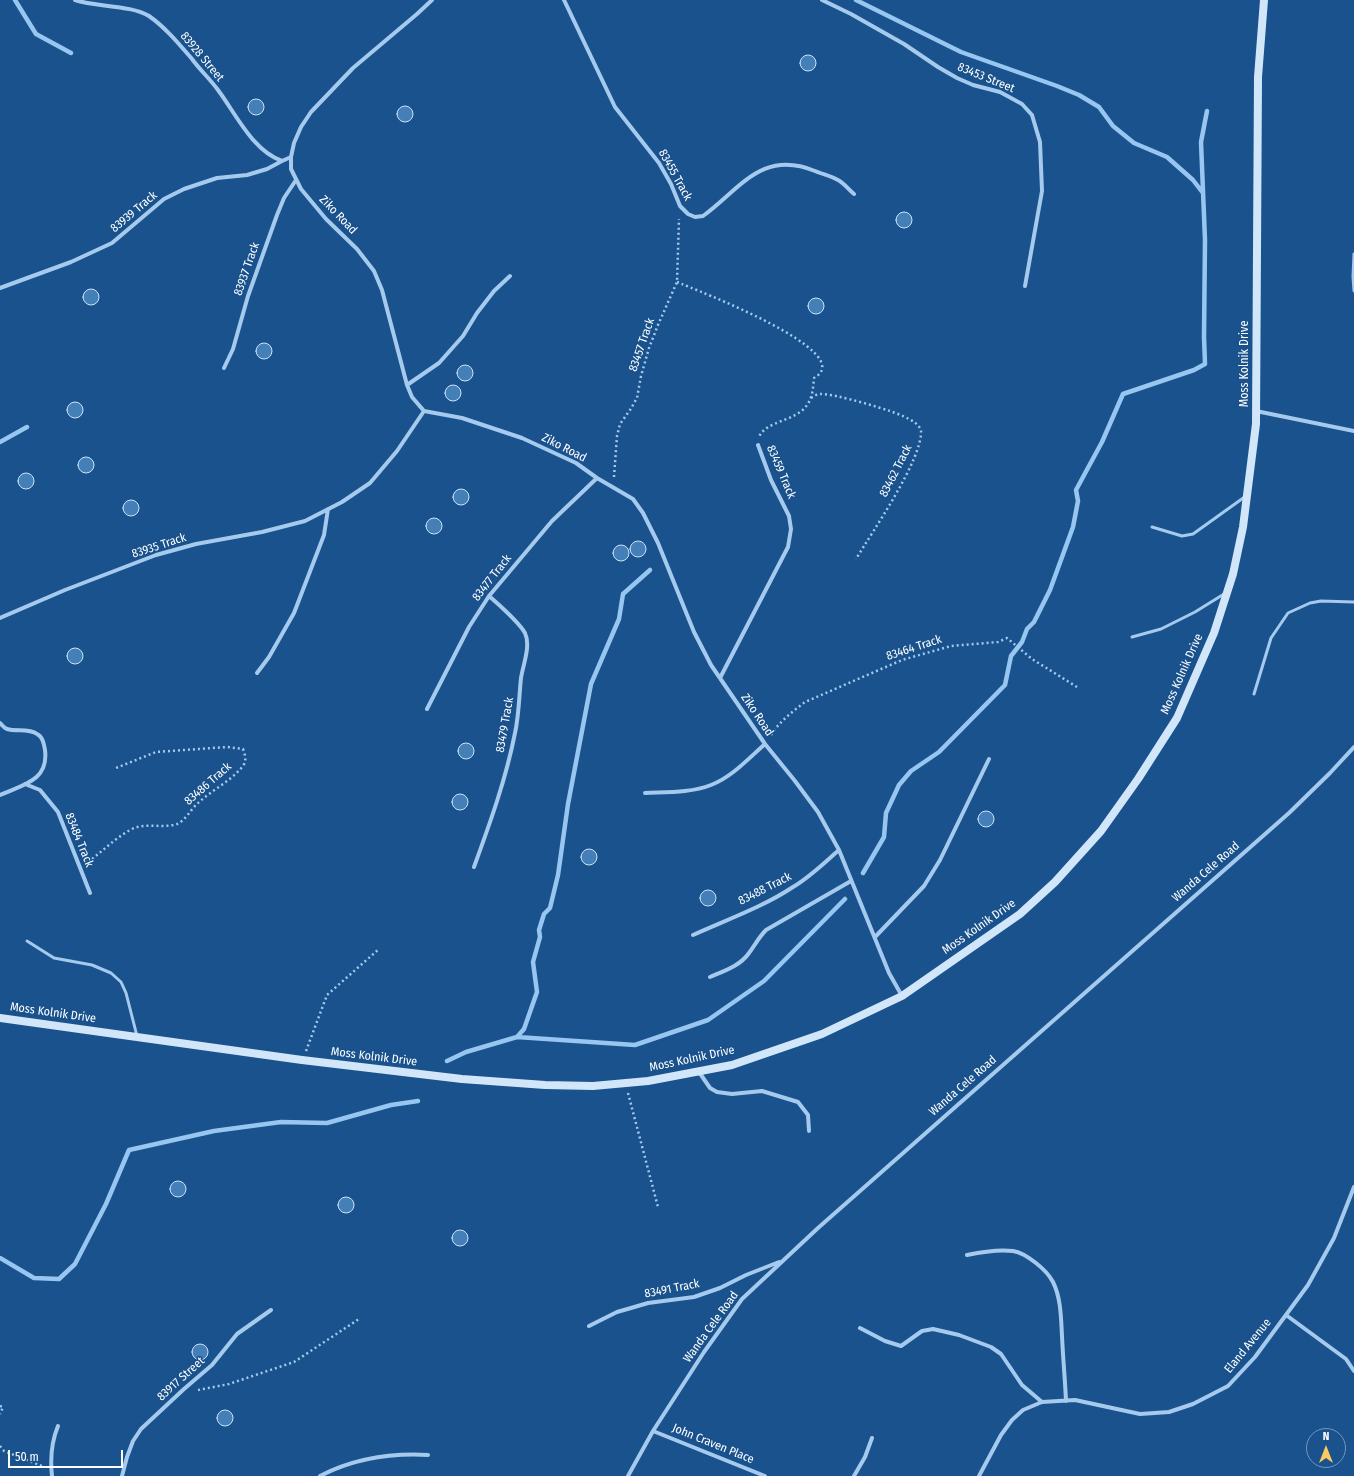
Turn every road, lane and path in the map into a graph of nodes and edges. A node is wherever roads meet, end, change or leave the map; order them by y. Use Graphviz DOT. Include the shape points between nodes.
graph roads {
  1 [pos="75,0"];
  2 [pos="432,0"];
  3 [pos="564,0"];
  4 [pos="822,0"];
  5 [pos="1264,0"];
  6 [pos="291,157"];
  7 [pos="282,160"];
  8 [pos="296,180"];
  9 [pos="854,194"];
  10 [pos="680,206"];
  11 [pos="1354,254"];
  12 [pos="510,276"];
  13 [pos="677,282"];
  14 [pos="1025,286"];
  15 [pos="0,288"];
  16 [pos="1354,291"];
  17 [pos="224,368"];
  18 [pos="407,385"];
  19 [pos="811,398"];
  20 [pos="424,411"];
  21 [pos="1256,411"];
  22 [pos="1354,431"];
  23 [pos="758,445"];
  24 [pos="597,478"];
  25 [pos="605,483"];
  26 [pos="1247,494"];
  27 [pos="328,509"];
  28 [pos="1152,527"];
  29 [pos="856,559"];
  30 [pos="1227,593"];
  31 [pos="489,596"];
  32 [pos="1354,602"];
  33 [pos="0,618"];
  34 [pos="1132,636"];
  35 [pos="257,673"];
  36 [pos="720,678"];
  37 [pos="1077,687"];
  38 [pos="1254,694"];
  39 [pos="427,709"];
  40 [pos="0,723"];
  41 [pos="765,744"];
  42 [pos="1354,747"];
  43 [pos="989,759"];
  44 [pos="116,768"];
  45 [pos="25,784"];
  46 [pos="644,793"];
  47 [pos="0,795"];
  48 [pos="839,850"];
  49 [pos="474,867"];
  50 [pos="80,868"];
  51 [pos="851,881"];
  52 [pos="90,893"];
  53 [pos="693,935"];
  54 [pos="876,937"];
  55 [pos="27,941"];
  56 [pos="379,949"];
  57 [pos="710,977"];
  58 [pos="902,996"];
  59 [pos="0,1018"];
  60 [pos="138,1038"];
  61 [pos="302,1060"];
  62 [pos="699,1072"];
  63 [pos="625,1083"];
  64 [pos="809,1130"];
  65 [pos="1354,1187"];
  66 [pos="658,1207"];
  67 [pos="967,1255"];
  68 [pos="781,1261"];
  69 [pos="271,1310"];
  70 [pos="1286,1315"];
  71 [pos="359,1319"];
  72 [pos="589,1326"];
  73 [pos="860,1328"];
  74 [pos="1354,1371"];
  75 [pos="178,1394"];
  76 [pos="1066,1400"];
  77 [pos="1042,1402"];
  78 [pos="0,1406"];
  79 [pos="0,1414"];
  80 [pos="58,1426"];
  81 [pos="653,1431"];
  82 [pos="872,1438"];
  83 [pos="0,1446"];
  84 [pos="428,1455"];
  85 [pos="52,1470"];
  86 [pos="52,1476"];
  87 [pos="122,1476"];
  88 [pos="320,1476"];
  89 [pos="628,1476"];
  90 [pos="765,1476"];
  91 [pos="854,1476"];
  92 [pos="979,1476"];
  1 -- 7 [label="street, 83928 Street" via="129,9 147,15 160,24 217,89 252,138 272,157"];
  2 -- 6 [label="street, Ziko Road" via="353,68 311,112 294,143"];
  3 -- 10 [label="street, 83455 Track" via="615,107 659,162"];
  4 -- 14 [label="street, 83453 Street" via="904,44 957,78 1000,92 1022,104 1032,115 1040,142 1042,191"];
  5 -- 21 [label="main road, Moss Kolnik Drive" via="1258,77"];
  6 -- 7 [label="street"];
  6 -- 8 [label="street, Ziko Road" via="291,169"];
  7 -- 15 [label="street, 83939 Track" via="267,169 247,175 217,178 164,199 112,243 71,262"];
  8 -- 17 [label="street, 83937 Track" via="277,215 248,296 233,350"];
  8 -- 18 [label="street, Ziko Road" via="326,219 357,249 374,271 382,290"];
  9 -- 10 [label="street, 83455 Track" via="838,180 796,164 783,164 768,167 746,179 703,216 695,217 688,214"];
  10 -- 13 [label="path, 83457 Track"];
  11 -- 16 [label="lane"];
  12 -- 18 [label="street" via="494,291 463,336 438,363"];
  13 -- 19 [label="path" via="774,325 812,350 823,366 822,371 814,378"];
  13 -- 25 [label="path, 83457 Track" via="651,343 640,376 637,398 620,424 615,475"];
  18 -- 20 [label="street, Ziko Road" via="412,397"];
  19 -- 23 [label="path, 83459 Track" via="807,406 797,414 763,429 759,435"];
  19 -- 29 [label="path, 83462 Track" via="818,394 830,394 855,401 906,417 921,430 919,444 907,474"];
  20 -- 24 [label="street, Ziko Road" via="462,418 522,438 576,463"];
  20 -- 27 [label="street, 83935 Track" via="397,451 370,483"];
  21 -- 22 [label="street"];
  21 -- 26 [label="main road, Moss Kolnik Drive"];
  23 -- 36 [label="street, 83459 Track" via="771,480 789,516 790,539"];
  24 -- 25 [label="street, Ziko Road"];
  24 -- 31 [label="street, 83477 Track" via="552,521"];
  25 -- 36 [label="street, Ziko Road" via="633,499 643,513 699,643"];
  26 -- 28 [label="lane" via="1188,536"];
  26 -- 30 [label="main road, Moss Kolnik Drive" via="1243,527"];
  27 -- 33 [label="street, 83935 Track" via="290,526 196,544 156,555"];
  27 -- 35 [label="street" via="324,535 294,613"];
  30 -- 34 [label="lane" via="1161,629"];
  30 -- 58 [label="main road, Moss Kolnik Drive" via="1214,633 1177,718 1101,831 1055,882 1020,914"];
  31 -- 39 [label="street, 83477 Track" via="469,627"];
  31 -- 49 [label="street, 83479 Track" via="524,633 527,647 509,762"];
  32 -- 38 [label="lane" via="1320,601 1288,613 1271,638"];
  36 -- 41 [label="street, Ziko Road"];
  37 -- 41 [label="path, 83464 Track" via="1032,659 1007,638 998,642 951,646 902,660 805,702 775,729"];
  40 -- 45 [label="street" via="8,729 37,734 43,741 45,752 41,772 33,781"];
  41 -- 46 [label="street" via="739,767 712,785 699,789"];
  41 -- 48 [label="street, Ziko Road" via="796,780"];
  42 -- 68 [label="street, Wanda Cele Road" via="1288,813"];
  43 -- 54 [label="street" via="940,860 924,886"];
  44 -- 50 [label="path, 83486 Track" via="156,752 227,747 242,749 246,756 243,765 222,785 198,802 178,823 136,827 123,834"];
  45 -- 47 [label="street"];
  45 -- 50 [label="street, 83484 Track" via="40,790 58,812"];
  48 -- 51 [label="street, Ziko Road"];
  48 -- 53 [label="street, 83488 Track" via="793,888"];
  50 -- 52 [label="street, 83484 Track"];
  51 -- 54 [label="street, Ziko Road"];
  51 -- 57 [label="street" via="766,930 748,954 734,967"];
  54 -- 58 [label="street, Ziko Road" via="889,973"];
  55 -- 60 [label="lane" via="54,958 92,965 111,973 121,982 126,993"];
  56 -- 61 [label="path" via="327,995"];
  58 -- 62 [label="main road, Moss Kolnik Drive" via="822,1034 732,1065"];
  59 -- 60 [label="main road, Moss Kolnik Drive"];
  60 -- 61 [label="main road, Moss Kolnik Drive"];
  61 -- 63 [label="main road, Moss Kolnik Drive" via="462,1079 545,1085 593,1086"];
  62 -- 63 [label="main road, Moss Kolnik Drive"];
  62 -- 64 [label="street" via="710,1088 717,1092 732,1094 762,1091 798,1102 808,1115"];
  63 -- 66 [label="path"];
  65 -- 70 [label="street, Eland Avenue" via="1334,1238 1308,1285"];
  67 -- 76 [label="street" via="985,1251 1013,1251 1030,1258 1052,1280 1058,1294 1061,1317"];
  68 -- 72 [label="street, 83491 Track" via="694,1297 631,1308"];
  68 -- 81 [label="street, Wanda Cele Road" via="742,1299"];
  69 -- 75 [label="street, 83917 Street" via="237,1334 212,1366"];
  70 -- 74 [label="street" via="1346,1359"];
  70 -- 76 [label="street, Eland Avenue" via="1255,1357 1228,1386 1193,1404 1168,1412 1140,1414"];
  71 -- 75 [label="path" via="294,1362 229,1384"];
  73 -- 77 [label="street" via="901,1346 922,1331 933,1329 991,1347 1001,1354 1022,1385"];
  75 -- 87 [label="street, 83917 Street" via="141,1429 133,1441"];
  76 -- 77 [label="street, Eland Avenue"];
  77 -- 92 [label="street, Eland Avenue" via="1023,1410 1012,1420"];
  78 -- 79 [label="path"];
  80 -- 85 [label="street" via="51,1448"];
  81 -- 89 [label="street, Wanda Cele Road"];
  81 -- 90 [label="street, John Craven Place"];
  82 -- 91 [label="street"];
  83 -- 85 [label="path" via="4,1451"];
  84 -- 88 [label="street" via="373,1457"];
  85 -- 86 [label="street"];
}
